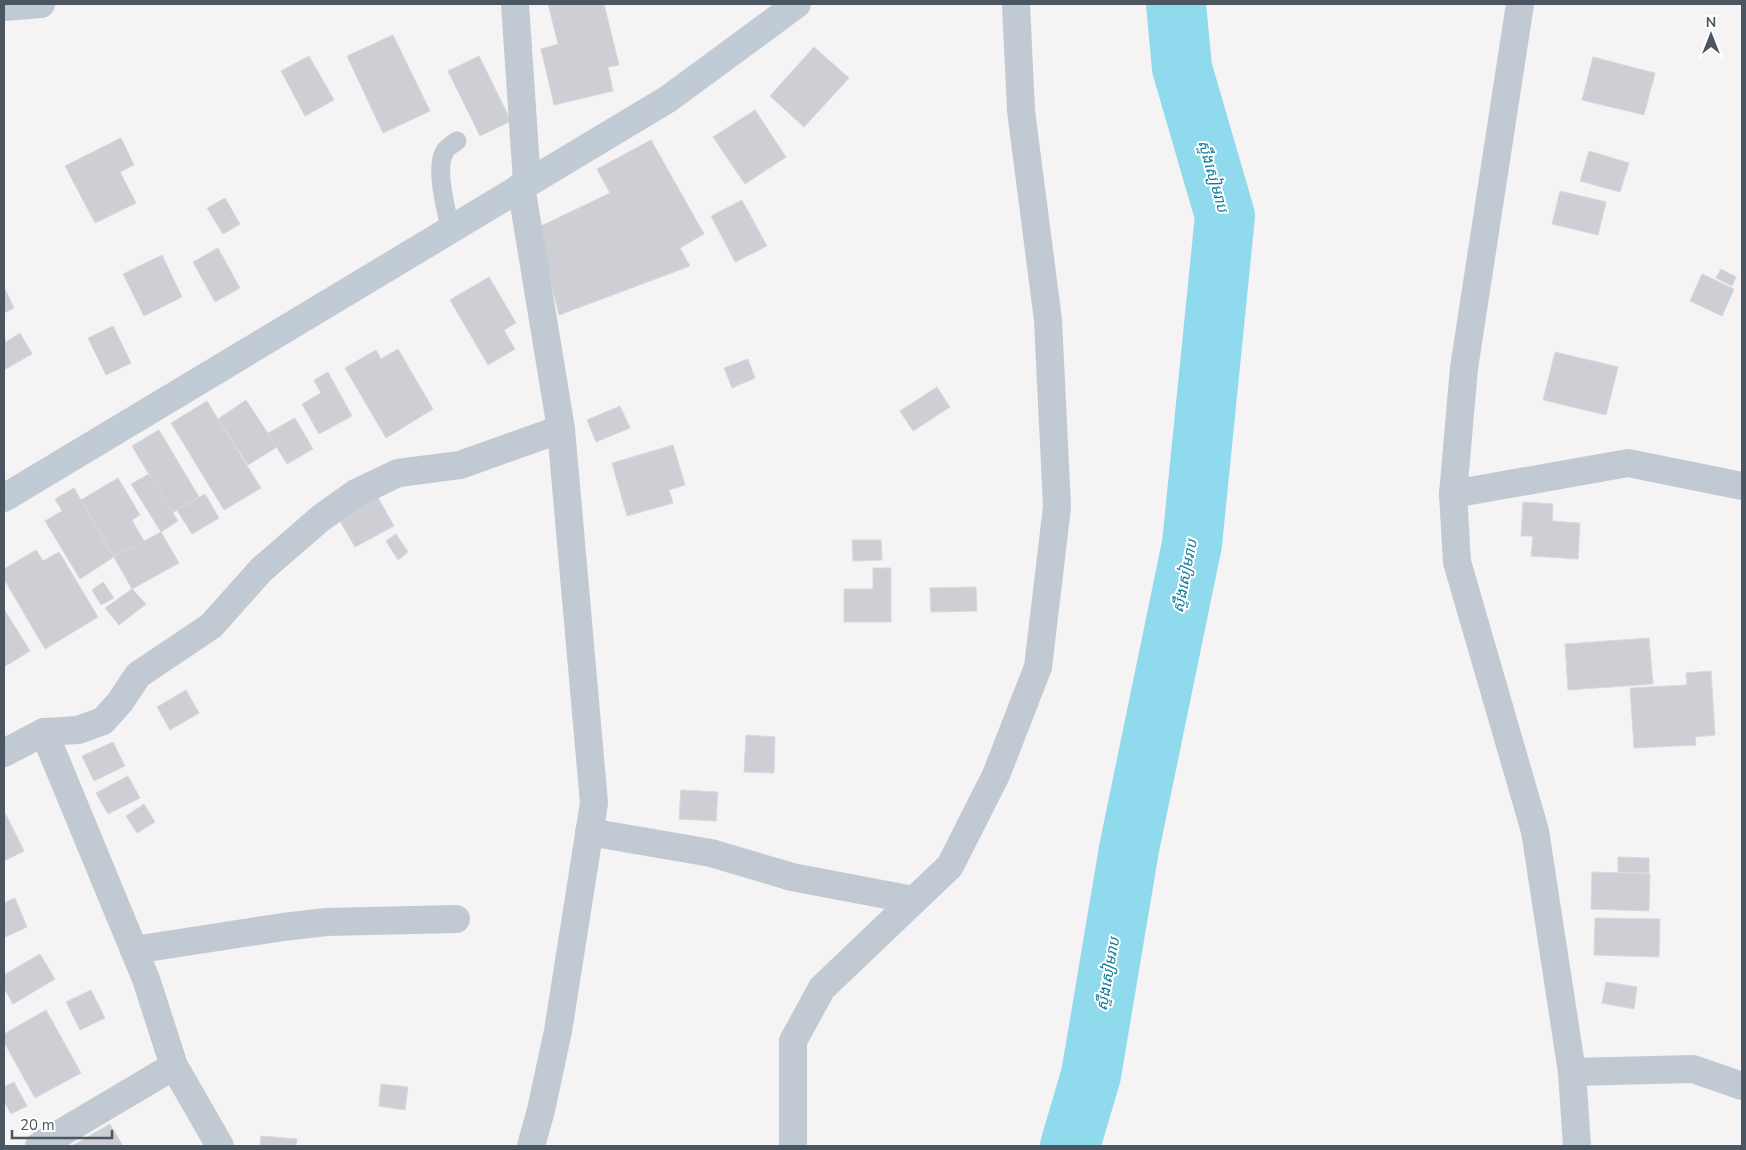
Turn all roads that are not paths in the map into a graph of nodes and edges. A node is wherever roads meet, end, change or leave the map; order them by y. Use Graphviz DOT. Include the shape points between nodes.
graph roads {
  1 [pos="41,4"];
  2 [pos="515,4"];
  3 [pos="797,4"];
  4 [pos="1016,4"];
  5 [pos="1520,4"];
  6 [pos="4,7"];
  7 [pos="457,141"];
  8 [pos="524,184"];
  9 [pos="450,230"];
  10 [pos="561,429"];
  11 [pos="1742,486"];
  12 [pos="1453,494"];
  13 [pos="4,498"];
  14 [pos="44,732"];
  15 [pos="4,753"];
  16 [pos="589,832"];
  17 [pos="913,900"];
  18 [pos="456,919"];
  19 [pos="134,950"];
  20 [pos="174,1066"];
  21 [pos="1572,1072"];
  22 [pos="1742,1086"];
  23 [pos="39,1146"];
  24 [pos="220,1146"];
  25 [pos="531,1146"];
  26 [pos="793,1146"];
  27 [pos="1577,1146"];
  1 -- 6 [label="street"];
  2 -- 8 [label="street"];
  3 -- 8 [label="street" via="668,99"];
  4 -- 17 [label="street" via="1020,111 1048,320 1057,507 1038,667 996,774 950,866"];
  5 -- 12 [label="street" via="1464,368"];
  7 -- 9 [label="lane" via="445,151 441,163"];
  8 -- 9 [label="street"];
  8 -- 10 [label="street"];
  9 -- 13 [label="street"];
  10 -- 14 [label="street" via="460,465 398,473 356,492 261,570 210,626 138,675 103,721 78,730"];
  10 -- 16 [label="street" via="594,803"];
  11 -- 12 [label="street" via="1628,463"];
  12 -- 21 [label="street" via="1457,562 1535,830"];
  14 -- 15 [label="street"];
  14 -- 19 [label="street"];
  16 -- 17 [label="street" via="711,853 792,877"];
  16 -- 25 [label="street" via="558,1031"];
  17 -- 26 [label="street" via="822,988 793,1042"];
  18 -- 19 [label="street" via="326,922"];
  19 -- 20 [label="street"];
  20 -- 23 [label="street"];
  20 -- 24 [label="street"];
  21 -- 22 [label="street" via="1693,1069"];
  21 -- 27 [label="street"];
}
